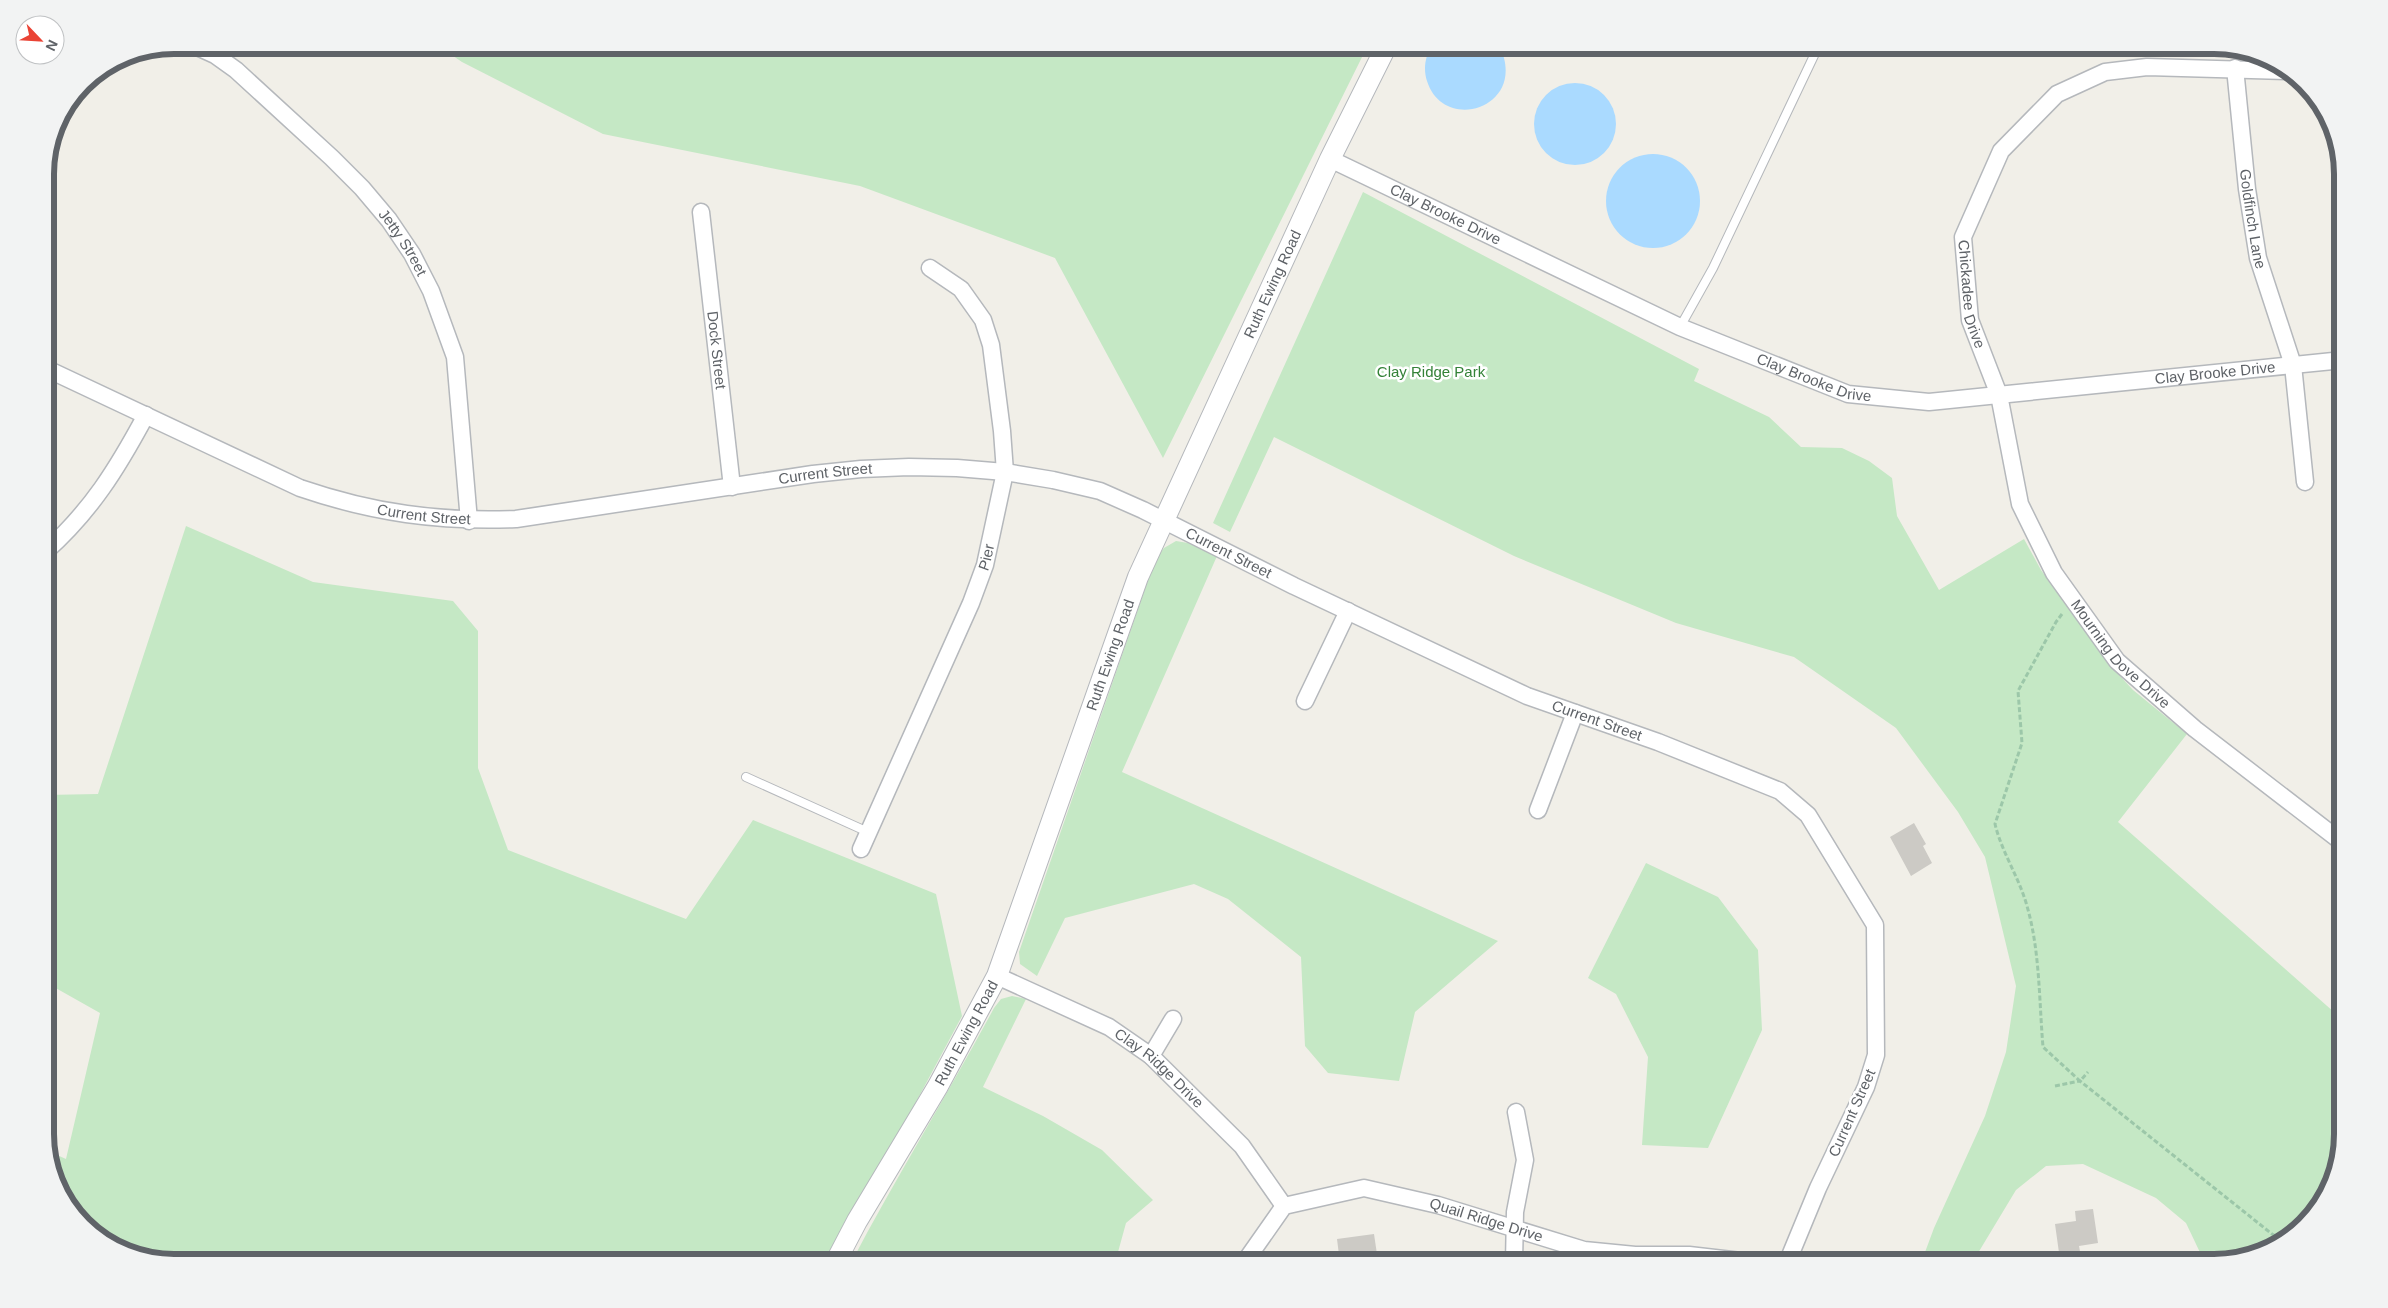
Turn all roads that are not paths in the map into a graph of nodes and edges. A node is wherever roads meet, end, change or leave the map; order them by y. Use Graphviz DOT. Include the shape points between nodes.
graph roads {
  1 [pos="213,54"];
  2 [pos="1382,54"];
  3 [pos="1814,54"];
  4 [pos="2235,68"];
  5 [pos="2275,70"];
  6 [pos="1330,159"];
  7 [pos="701,212"];
  8 [pos="930,268"];
  9 [pos="1680,327"];
  10 [pos="2334,361"];
  11 [pos="2293,365"];
  12 [pos="54,372"];
  13 [pos="1999,395"];
  14 [pos="146,415"];
  15 [pos="1005,472"];
  16 [pos="2305,482"];
  17 [pos="732,487"];
  18 [pos="1164,520"];
  19 [pos="470,521"];
  20 [pos="54,544"];
  21 [pos="1348,611"];
  22 [pos="1305,701"];
  23 [pos="1575,713"];
  24 [pos="746,777"];
  25 [pos="1538,810"];
  26 [pos="868,832"];
  27 [pos="2334,833"];
  28 [pos="861,849"];
  29 [pos="997,976"];
  30 [pos="1174,1019"];
  31 [pos="1151,1056"];
  32 [pos="1516,1112"];
  33 [pos="1284,1206"];
  34 [pos="1514,1228"];
  35 [pos="840,1254"];
  36 [pos="1250,1254"];
  37 [pos="1514,1254"];
  38 [pos="1625,1254"];
  39 [pos="1792,1254"];
  1 -- 19 [label="street, Jetty Street" via="236,70 368,194 412,254 432,291 455,357"];
  2 -- 6 [label="street, Ruth Ewing Road"];
  3 -- 9 [label="lane" via="1712,268"];
  4 -- 5 [label="street, Chickadee Drive"];
  4 -- 11 [label="street, Goldfinch Lane" via="2247,189 2258,258"];
  4 -- 13 [label="street, Chickadee Drive" via="2147,67 2105,72 2057,94 2001,151 1963,237 1970,320"];
  6 -- 9 [label="street, Clay Brooke Drive"];
  6 -- 18 [label="street, Ruth Ewing Road"];
  7 -- 17 [label="street, Dock Street"];
  8 -- 15 [label="street, Pier" via="961,289 983,320 991,345"];
  9 -- 13 [label="street, Clay Brooke Drive" via="1848,394 1929,402"];
  10 -- 11 [label="street, Clay Brooke Drive"];
  11 -- 13 [label="street, Clay Brooke Drive"];
  11 -- 16 [label="street, Goldfinch Lane"];
  12 -- 14 [label="street, Current Street"];
  13 -- 27 [label="street, Mourning Dove Drive" via="2020,504 2054,573 2117,661 2195,729"];
  14 -- 19 [label="street, Current Street" via="300,488 332,499 382,512"];
  14 -- 20 [label="street" via="101,493"];
  15 -- 17 [label="street, Current Street" via="938,467 861,469"];
  15 -- 18 [label="street, Current Street" via="1100,492"];
  15 -- 26 [label="street, Pier" via="985,565 971,603"];
  17 -- 19 [label="street, Current Street" via="516,519"];
  18 -- 21 [label="street, Current Street"];
  18 -- 29 [label="street, Ruth Ewing Road" via="1129,600"];
  21 -- 22 [label="street"];
  21 -- 23 [label="street, Current Street" via="1527,696"];
  23 -- 25 [label="street"];
  23 -- 39 [label="street, Current Street" via="1780,791 1808,815 1875,926 1876,1055 1866,1087 1818,1188"];
  24 -- 26 [label="lane"];
  26 -- 28 [label="street, Pier"];
  29 -- 31 [label="street, Clay Ridge Drive" via="1109,1028"];
  29 -- 35 [label="street, Ruth Ewing Road"];
  30 -- 31 [label="street"];
  31 -- 33 [label="street, Clay Ridge Drive" via="1242,1146"];
  32 -- 34 [label="street" via="1525,1160"];
  33 -- 34 [label="street, Quail Ridge Drive" via="1364,1188 1438,1205"];
  33 -- 36 [label="street"];
  34 -- 37 [label="street"];
  34 -- 38 [label="street, Quail Ridge Drive" via="1584,1250"];
}
